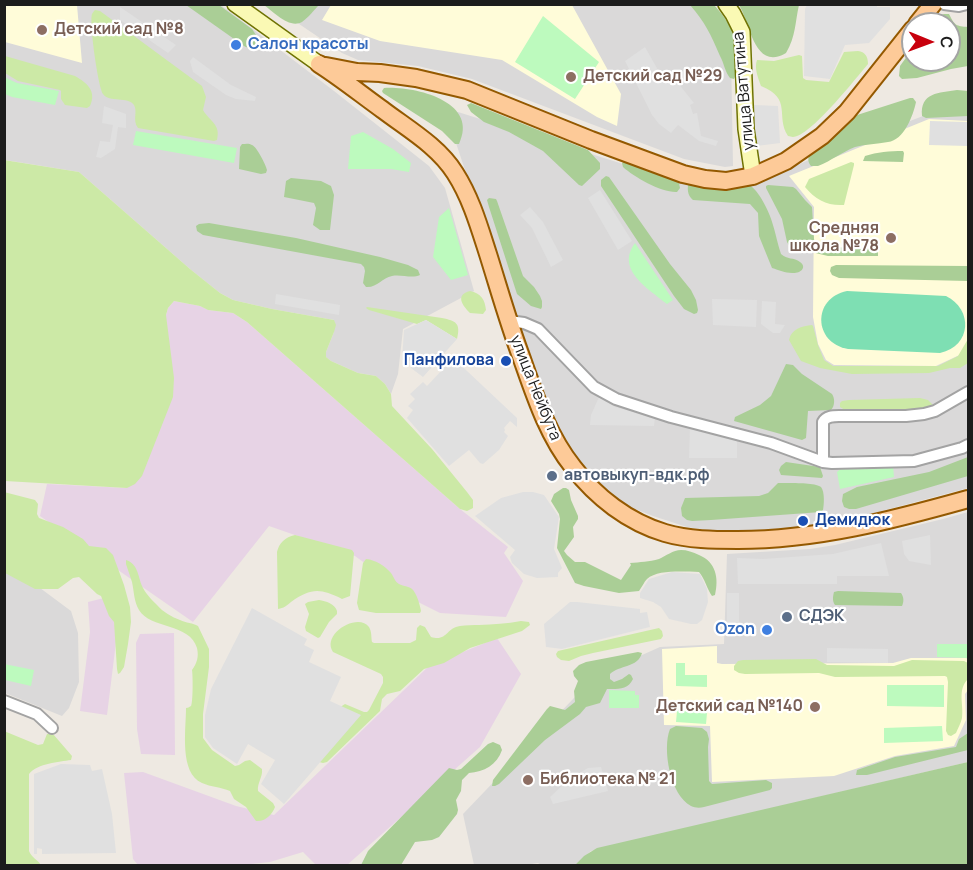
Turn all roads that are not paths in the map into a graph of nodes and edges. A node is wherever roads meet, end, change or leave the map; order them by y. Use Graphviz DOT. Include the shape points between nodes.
graph roads {
  1 [pos="235,4"];
  2 [pos="726,4"];
  3 [pos="944,4"];
  4 [pos="967,4"];
  5 [pos="901,44"];
  6 [pos="320,64"];
  7 [pos="753,176"];
  8 [pos="509,321"];
  9 [pos="969,392"];
  10 [pos="969,445"];
  11 [pos="823,462"];
  12 [pos="969,499"];
  13 [pos="4,701"];
  14 [pos="52,728"];
  1 -- 6 [label="street, улица Нейбута"];
  2 -- 7 [label="street, улица Ватутина" via="742,32 746,129"];
  3 -- 4 [label="street"];
  5 -- 7 [label="main road, улица Ватутина" via="847,112 822,136 786,161"];
  6 -- 7 [label="main road, улица Нейбута" via="467,90 683,174 726,181"];
  6 -- 8 [label="main road, улица Нейбута" via="416,134 450,166 471,204"];
  8 -- 11 [label="street" via="538,329 594,387 616,399 775,444"];
  8 -- 12 [label="main road, улица Нейбута" via="550,431 573,468 597,494 626,516 663,532 722,540 804,536 884,522"];
  9 -- 11 [label="street" via="924,414 825,418"];
  10 -- 11 [label="street" via="914,461"];
  13 -- 14 [label="street" via="37,714"];
}
